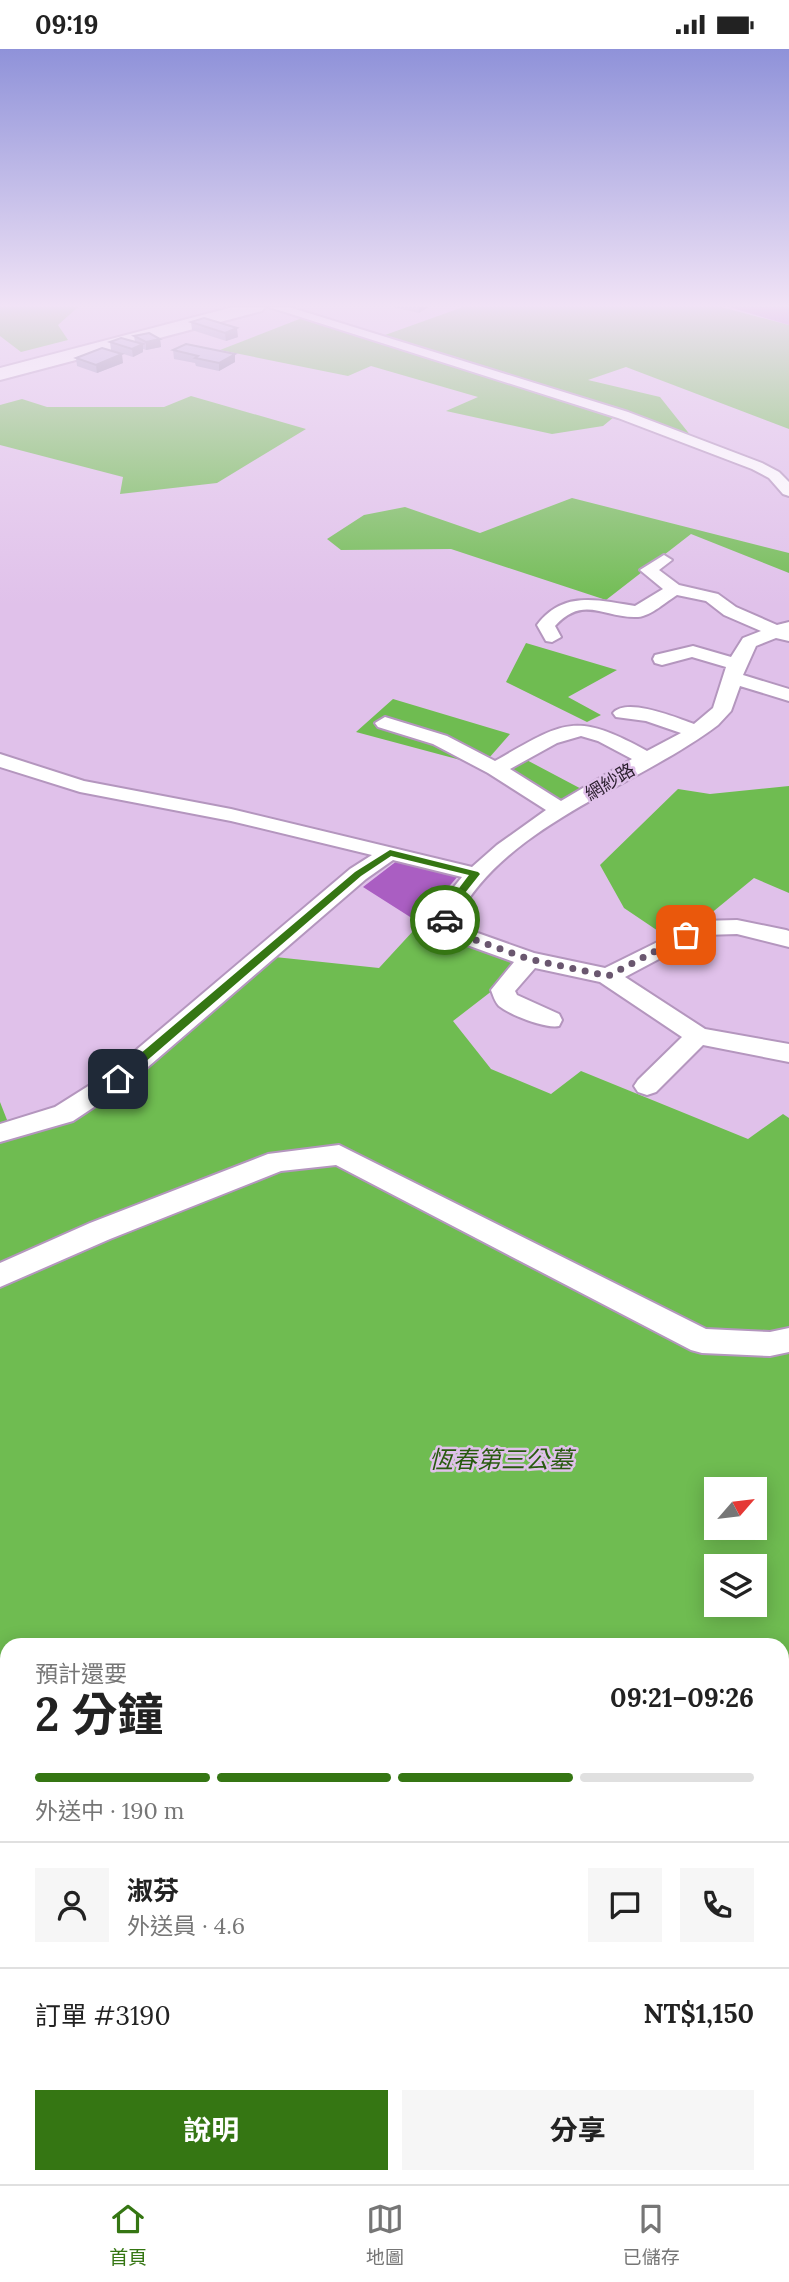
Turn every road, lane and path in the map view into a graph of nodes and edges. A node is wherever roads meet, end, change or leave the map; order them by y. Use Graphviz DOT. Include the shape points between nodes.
graph roads {
  1 [pos="596,407"];
  2 [pos="789,491"];
  3 [pos="664,560"];
  4 [pos="674,589"];
  5 [pos="638,612"];
  6 [pos="641,631"];
  7 [pos="785,632"];
  8 [pos="552,638"];
  9 [pos="662,659"];
  10 [pos="734,671"];
  11 [pos="789,695"];
  12 [pos="623,713"];
  13 [pos="385,723"];
  14 [pos="695,731"];
  15 [pos="647,759"];
  16 [pos="0,760"];
  17 [pos="495,769"];
  18 [pos="562,811"];
  19 [pos="390,853"];
  20 [pos="475,874"];
  21 [pos="789,940"];
  22 [pos="529,959"];
  23 [pos="608,976"];
  24 [pos="551,1020"];
  25 [pos="698,1036"];
  26 [pos="789,1053"];
  27 [pos="647,1086"];
  28 [pos="0,1133"];
  29 [pos="0,1276"];
  30 [pos="789,1340"];
  1 -- 2 [label="street" via="757,466"];
  3 -- 4 [label="street" via="648,570"];
  4 -- 5 [label="street"];
  4 -- 7 [label="street" via="709,596 730,611"];
  5 -- 6 [label="street"];
  5 -- 8 [label="street" via="592,602 573,606 555,613 546,625"];
  7 -- 10 [label="street, 網紗路" via="749,642"];
  9 -- 10 [label="street" via="693,650"];
  10 -- 11 [label="street"];
  10 -- 14 [label="street, 網紗路" via="721,713"];
  12 -- 14 [label="street" via="649,715"];
  13 -- 17 [label="street" via="439,740"];
  14 -- 15 [label="street, 網紗路"];
  15 -- 17 [label="street" via="579,729"];
  15 -- 18 [label="street, 網紗路"];
  16 -- 19 [label="street" via="80,786 231,815"];
  17 -- 18 [label="street"];
  18 -- 20 [label="street, 網紗路"];
  19 -- 20 [label="street"];
  19 -- 28 [label="street" via="358,874 118,1079 64,1114"];
  20 -- 22 [label="street, 網紗路" via="444,922 464,936"];
  21 -- 23 [label="street" via="737,927 699,928"];
  22 -- 23 [label="street"];
  22 -- 24 [label="street" via="503,990 507,1000"];
  23 -- 25 [label="street"];
  25 -- 26 [label="street"];
  25 -- 27 [label="street"];
  29 -- 30 [label="street" via="278,1161 339,1155 702,1341 770,1344"];
}
